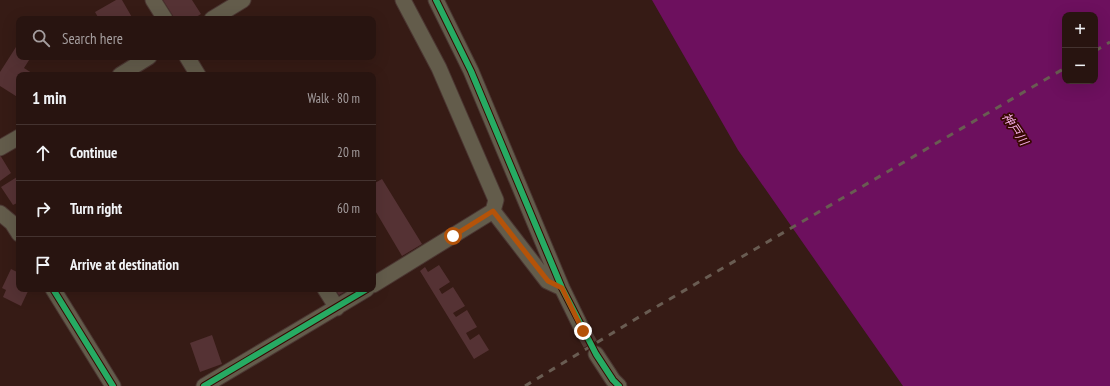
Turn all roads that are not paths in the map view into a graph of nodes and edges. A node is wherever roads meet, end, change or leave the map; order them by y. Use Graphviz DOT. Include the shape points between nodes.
graph roads {
  1 [pos="154,0"];
  2 [pos="243,0"];
  3 [pos="403,0"];
  4 [pos="436,0"];
  5 [pos="226,5"];
  6 [pos="163,16"];
  7 [pos="215,16"];
  8 [pos="144,60"];
  9 [pos="189,60"];
  10 [pos="125,72"];
  11 [pos="196,72"];
  12 [pos="16,138"];
  13 [pos="0,148"];
  14 [pos="493,211"];
  15 [pos="0,213"];
  16 [pos="16,229"];
  17 [pos="376,283"];
  18 [pos="562,288"];
  19 [pos="55,292"];
  20 [pos="327,292"];
  21 [pos="362,292"];
  22 [pos="337,308"];
  23 [pos="583,331"];
  24 [pos="596,354"];
  25 [pos="113,386"];
  26 [pos="204,386"];
  27 [pos="619,386"];
  1 -- 6 [label="street"];
  2 -- 5 [label="street"];
  3 -- 14 [label="street" via="439,68 496,200"];
  4 -- 18 [label="street" via="471,71"];
  5 -- 7 [label="street"];
  8 -- 10 [label="street"];
  9 -- 11 [label="street"];
  12 -- 13 [label="street"];
  14 -- 17 [label="street"];
  14 -- 18 [label="street" via="548,281"];
  15 -- 16 [label="street"];
  18 -- 23 [label="street"];
  19 -- 25 [label="street"];
  20 -- 22 [label="street"];
  21 -- 22 [label="street"];
  22 -- 26 [label="street"];
  24 -- 27 [label="street"];
}
